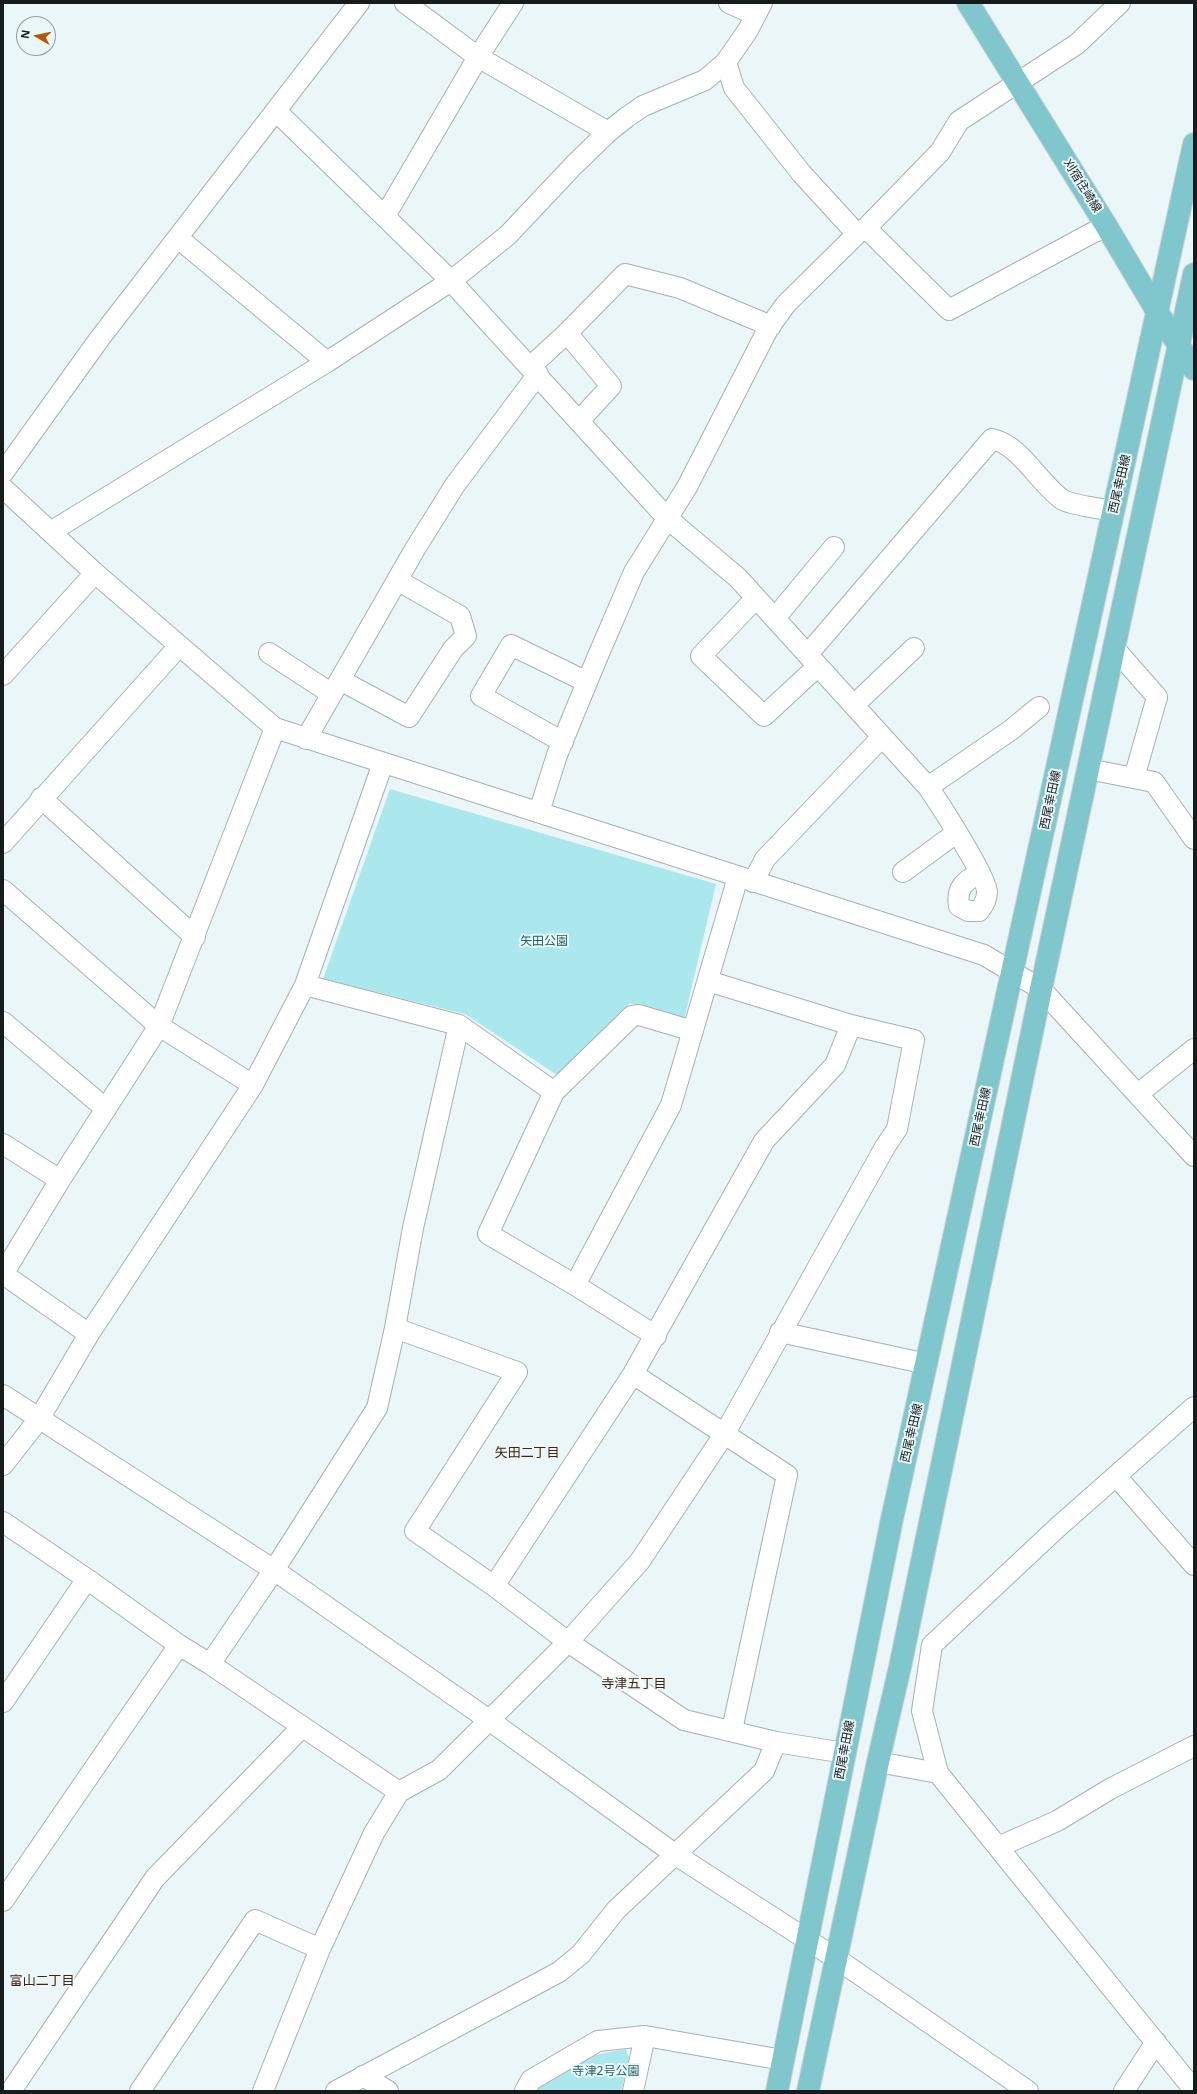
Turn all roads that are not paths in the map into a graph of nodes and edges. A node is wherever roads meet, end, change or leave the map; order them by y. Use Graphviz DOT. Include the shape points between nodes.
graph roads {
  1 [pos="360,3"];
  2 [pos="405,3"];
  3 [pos="512,3"];
  4 [pos="729,3"];
  5 [pos="968,3"];
  6 [pos="1120,3"];
  7 [pos="759,9"];
  8 [pos="478,57"];
  9 [pos="726,62"];
  10 [pos="1018,83"];
  11 [pos="276,111"];
  12 [pos="608,132"];
  13 [pos="1194,144"];
  14 [pos="385,216"];
  15 [pos="1107,227"];
  16 [pos="861,231"];
  17 [pos="178,238"];
  18 [pos="1194,274"];
  19 [pos="451,281"];
  20 [pos="1158,313"];
  21 [pos="771,326"];
  22 [pos="567,333"];
  23 [pos="1178,344"];
  24 [pos="328,362"];
  25 [pos="1194,369"];
  26 [pos="534,370"];
  27 [pos="580,420"];
  28 [pos="3,473"];
  29 [pos="3,488"];
  30 [pos="1114,511"];
  31 [pos="667,518"];
  32 [pos="52,531"];
  33 [pos="834,547"];
  34 [pos="96,573"];
  35 [pos="397,580"];
  36 [pos="756,598"];
  37 [pos="775,618"];
  38 [pos="179,646"];
  39 [pos="914,648"];
  40 [pos="1115,649"];
  41 [pos="269,653"];
  42 [pos="813,660"];
  43 [pos="3,675"];
  44 [pos="587,682"];
  45 [pos="336,687"];
  46 [pos="854,705"];
  47 [pos="1039,707"];
  48 [pos="276,728"];
  49 [pos="882,737"];
  50 [pos="306,739"];
  51 [pos="563,742"];
  52 [pos="383,763"];
  53 [pos="1088,769"];
  54 [pos="1134,778"];
  55 [pos="928,787"];
  56 [pos="41,798"];
  57 [pos="538,812"];
  58 [pos="956,832"];
  59 [pos="1194,839"];
  60 [pos="3,843"];
  61 [pos="903,872"];
  62 [pos="980,873"];
  63 [pos="746,880"];
  64 [pos="3,890"];
  65 [pos="195,937"];
  66 [pos="1013,972"];
  67 [pos="708,981"];
  68 [pos="305,985"];
  69 [pos="1041,988"];
  70 [pos="3,1022"];
  71 [pos="459,1025"];
  72 [pos="851,1025"];
  73 [pos="159,1026"];
  74 [pos="693,1031"];
  75 [pos="1194,1049"];
  76 [pos="254,1085"];
  77 [pos="554,1092"];
  78 [pos="1138,1094"];
  79 [pos="106,1109"];
  80 [pos="3,1144"];
  81 [pos="1194,1156"];
  82 [pos="60,1180"];
  83 [pos="3,1274"];
  84 [pos="575,1285"];
  85 [pos="395,1328"];
  86 [pos="780,1332"];
  87 [pos="90,1334"];
  88 [pos="656,1336"];
  89 [pos="927,1364"];
  90 [pos="633,1374"];
  91 [pos="3,1395"];
  92 [pos="1194,1407"];
  93 [pos="39,1419"];
  94 [pos="725,1433"];
  95 [pos="3,1466"];
  96 [pos="1116,1476"];
  97 [pos="3,1522"];
  98 [pos="1194,1566"];
  99 [pos="274,1570"];
  100 [pos="87,1579"];
  101 [pos="494,1586"];
  102 [pos="568,1642"];
  103 [pos="178,1645"];
  104 [pos="210,1664"];
  105 [pos="3,1702"];
  106 [pos="489,1720"];
  107 [pos="302,1727"];
  108 [pos="732,1730"];
  109 [pos="776,1742"];
  110 [pos="1194,1746"];
  111 [pos="845,1753"];
  112 [pos="878,1762"];
  113 [pos="938,1773"];
  114 [pos="398,1792"];
  115 [pos="998,1847"];
  116 [pos="676,1855"];
  117 [pos="3,1901"];
  118 [pos="808,1941"];
  119 [pos="320,1949"];
  120 [pos="837,1959"];
  121 [pos="645,2036"];
  122 [pos="1156,2042"];
  123 [pos="783,2060"];
  124 [pos="363,2076"];
  125 [pos="1192,2084"];
  126 [pos="11,2091"];
  127 [pos="140,2091"];
  128 [pos="263,2091"];
  129 [pos="336,2091"];
  130 [pos="388,2091"];
  131 [pos="525,2091"];
  132 [pos="634,2091"];
  133 [pos="777,2091"];
  134 [pos="808,2091"];
  135 [pos="1028,2091"];
  136 [pos="1124,2091"];
  1 -- 11 [label="street"];
  2 -- 8 [label="street"];
  3 -- 8 [label="street"];
  4 -- 7 [label="street"];
  5 -- 10 [label="main road, 刈宿住崎線"];
  6 -- 10 [label="street" via="1077,44"];
  7 -- 9 [label="street"];
  8 -- 12 [label="street"];
  8 -- 14 [label="street"];
  9 -- 12 [label="street" via="705,80 643,106"];
  9 -- 16 [label="street" via="734,88 802,174"];
  10 -- 15 [label="main road, 刈宿住崎線"];
  10 -- 16 [label="street" via="959,121 940,152"];
  11 -- 14 [label="street"];
  11 -- 17 [label="street"];
  12 -- 19 [label="street" via="508,235"];
  13 -- 20 [label="main road, 西尾幸田線"];
  14 -- 19 [label="street"];
  15 -- 16 [label="street" via="949,310"];
  15 -- 20 [label="main road, 刈宿住崎線"];
  16 -- 21 [label="street" via="786,304"];
  17 -- 24 [label="street"];
  17 -- 28 [label="street" via="100,338"];
  18 -- 23 [label="main road"];
  19 -- 24 [label="street"];
  19 -- 26 [label="street"];
  20 -- 23 [label="main road, 刈宿住崎線"];
  20 -- 30 [label="main road, 西尾幸田線"];
  21 -- 22 [label="street" via="680,288 624,274"];
  21 -- 31 [label="street" via="688,488"];
  22 -- 26 [label="street"];
  22 -- 27 [label="street" via="611,386"];
  23 -- 25 [label="main road, 刈宿住崎線"];
  23 -- 40 [label="main road"];
  24 -- 32 [label="street"];
  26 -- 27 [label="street"];
  26 -- 35 [label="street" via="455,485"];
  27 -- 31 [label="street"];
  29 -- 32 [label="street"];
  30 -- 42 [label="street" via="1065,501 1032,468 1000,441 992,439"];
  30 -- 66 [label="main road, 西尾幸田線"];
  31 -- 36 [label="street" via="738,578"];
  31 -- 44 [label="street" via="634,572"];
  32 -- 34 [label="street"];
  33 -- 37 [label="street"];
  34 -- 38 [label="street"];
  34 -- 43 [label="street"];
  35 -- 45 [label="street"];
  35 -- 45 [label="street" via="460,616 466,636 453,649 409,717"];
  36 -- 37 [label="street"];
  36 -- 42 [label="street" via="701,656 764,716"];
  37 -- 42 [label="street"];
  38 -- 48 [label="street"];
  38 -- 56 [label="street"];
  39 -- 46 [label="street"];
  40 -- 53 [label="main road"];
  40 -- 54 [label="street" via="1157,697"];
  41 -- 45 [label="street"];
  42 -- 46 [label="street"];
  44 -- 51 [label="street"];
  44 -- 51 [label="street" via="511,645 481,696"];
  45 -- 50 [label="street"];
  46 -- 49 [label="street"];
  47 -- 55 [label="street" via="1011,730"];
  48 -- 50 [label="street"];
  48 -- 65 [label="street"];
  49 -- 55 [label="street"];
  49 -- 63 [label="street"];
  50 -- 52 [label="street"];
  51 -- 57 [label="street"];
  52 -- 57 [label="street"];
  52 -- 68 [label="street"];
  53 -- 54 [label="street"];
  53 -- 69 [label="main road"];
  54 -- 59 [label="street" via="1154,782"];
  55 -- 58 [label="street"];
  56 -- 60 [label="street"];
  56 -- 65 [label="street"];
  57 -- 63 [label="street"];
  58 -- 61 [label="street"];
  58 -- 62 [label="street"];
  63 -- 66 [label="street" via="984,956"];
  63 -- 67 [label="street"];
  64 -- 73 [label="street"];
  65 -- 73 [label="street"];
  66 -- 69 [label="street"];
  66 -- 89 [label="main road, 西尾幸田線"];
  67 -- 72 [label="street"];
  67 -- 74 [label="street"];
  68 -- 71 [label="street"];
  68 -- 76 [label="street"];
  69 -- 78 [label="street"];
  69 -- 112 [label="main road" via="900,1668"];
  70 -- 79 [label="street"];
  71 -- 77 [label="street"];
  71 -- 85 [label="street" via="413,1228"];
  72 -- 86 [label="street" via="914,1040 897,1129"];
  72 -- 88 [label="street" via="835,1065 764,1141"];
  73 -- 76 [label="street"];
  73 -- 79 [label="street"];
  74 -- 77 [label="street" via="639,1015 632,1016"];
  74 -- 84 [label="street" via="671,1105"];
  75 -- 78 [label="street"];
  76 -- 87 [label="street"];
  77 -- 84 [label="street" via="488,1234"];
  78 -- 81 [label="street"];
  79 -- 82 [label="street"];
  80 -- 82 [label="street"];
  82 -- 83 [label="street"];
  83 -- 87 [label="street"];
  84 -- 88 [label="street"];
  85 -- 99 [label="street" via="377,1408"];
  85 -- 101 [label="street" via="517,1372 415,1531"];
  86 -- 89 [label="street"];
  86 -- 94 [label="street"];
  87 -- 93 [label="street"];
  88 -- 90 [label="street"];
  89 -- 111 [label="main road, 西尾幸田線" via="892,1519"];
  90 -- 94 [label="street"];
  90 -- 101 [label="street"];
  91 -- 93 [label="street"];
  92 -- 96 [label="street"];
  93 -- 95 [label="street"];
  93 -- 99 [label="street"];
  94 -- 102 [label="street" via="640,1561"];
  94 -- 108 [label="street" via="787,1475"];
  96 -- 98 [label="street"];
  96 -- 113 [label="street" via="932,1645 922,1711"];
  97 -- 100 [label="street"];
  99 -- 104 [label="street"];
  99 -- 106 [label="street"];
  100 -- 103 [label="street"];
  100 -- 105 [label="street"];
  101 -- 102 [label="street"];
  102 -- 106 [label="street"];
  102 -- 108 [label="street" via="684,1720"];
  103 -- 104 [label="street"];
  103 -- 117 [label="street"];
  104 -- 107 [label="street"];
  106 -- 114 [label="street" via="439,1770"];
  106 -- 116 [label="street"];
  107 -- 114 [label="street"];
  107 -- 126 [label="street" via="154,1878"];
  108 -- 109 [label="street"];
  109 -- 111 [label="street"];
  109 -- 116 [label="street" via="764,1771"];
  110 -- 115 [label="street" via="1110,1789 1057,1820"];
  111 -- 118 [label="main road, 西尾幸田線"];
  112 -- 113 [label="street"];
  112 -- 120 [label="main road"];
  113 -- 115 [label="street"];
  114 -- 119 [label="street" via="374,1832"];
  115 -- 122 [label="street"];
  116 -- 118 [label="street"];
  116 -- 124 [label="street" via="616,1910 581,1954 559,1972"];
  118 -- 120 [label="street"];
  118 -- 123 [label="main road, 西尾幸田線"];
  119 -- 127 [label="street" via="256,1920"];
  119 -- 128 [label="street"];
  120 -- 134 [label="main road"];
  120 -- 135 [label="street"];
  121 -- 123 [label="street"];
  121 -- 131 [label="street" via="598,2042 531,2080"];
  121 -- 132 [label="street"];
  122 -- 125 [label="street"];
  122 -- 136 [label="street"];
  123 -- 133 [label="main road, 西尾幸田線"];
  124 -- 129 [label="street"];
  124 -- 130 [label="street"];
}
